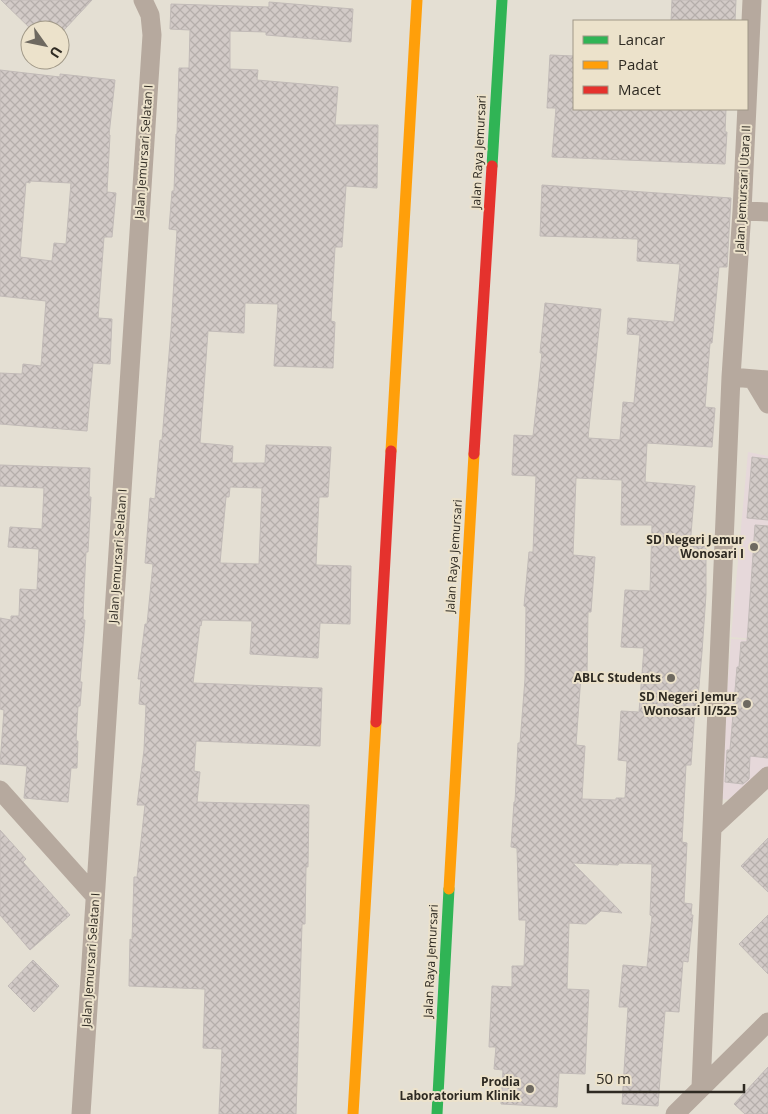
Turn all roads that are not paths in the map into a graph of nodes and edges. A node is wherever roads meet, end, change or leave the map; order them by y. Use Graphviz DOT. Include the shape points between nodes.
graph roads {
  1 [pos="143,0"];
  2 [pos="417,0"];
  3 [pos="502,0"];
  4 [pos="752,0"];
  5 [pos="759,39"];
  6 [pos="742,211"];
  7 [pos="768,212"];
  8 [pos="731,378"];
  9 [pos="761,380"];
  10 [pos="768,404"];
  11 [pos="768,776"];
  12 [pos="0,790"];
  13 [pos="712,828"];
  14 [pos="95,896"];
  15 [pos="768,1022"];
  16 [pos="701,1088"];
  17 [pos="81,1114"];
  18 [pos="353,1114"];
  19 [pos="436,1114"];
  20 [pos="675,1114"];
  1 -- 14 [label="street, Jalan Jemursari Selatan I" via="150,15 152,35"];
  2 -- 18 [label="main road"];
  3 -- 19 [label="main road, Jalan Raya Jemursari" via="454,765"];
  4 -- 5 [label="street, Jalan Jemursari Utara II"];
  5 -- 6 [label="street, Jalan Jemursari Utara II"];
  6 -- 7 [label="street"];
  6 -- 8 [label="street, Jalan Jemursari Utara II"];
  8 -- 9 [label="street"];
  8 -- 13 [label="street, Jalan Jemursari Utara II"];
  9 -- 10 [label="street"];
  11 -- 13 [label="street"];
  12 -- 14 [label="street"];
  13 -- 16 [label="street, Jalan Jemursari Utara II"];
  14 -- 17 [label="street, Jalan Jemursari Selatan I"];
  15 -- 16 [label="street"];
  16 -- 20 [label="street"];
}
